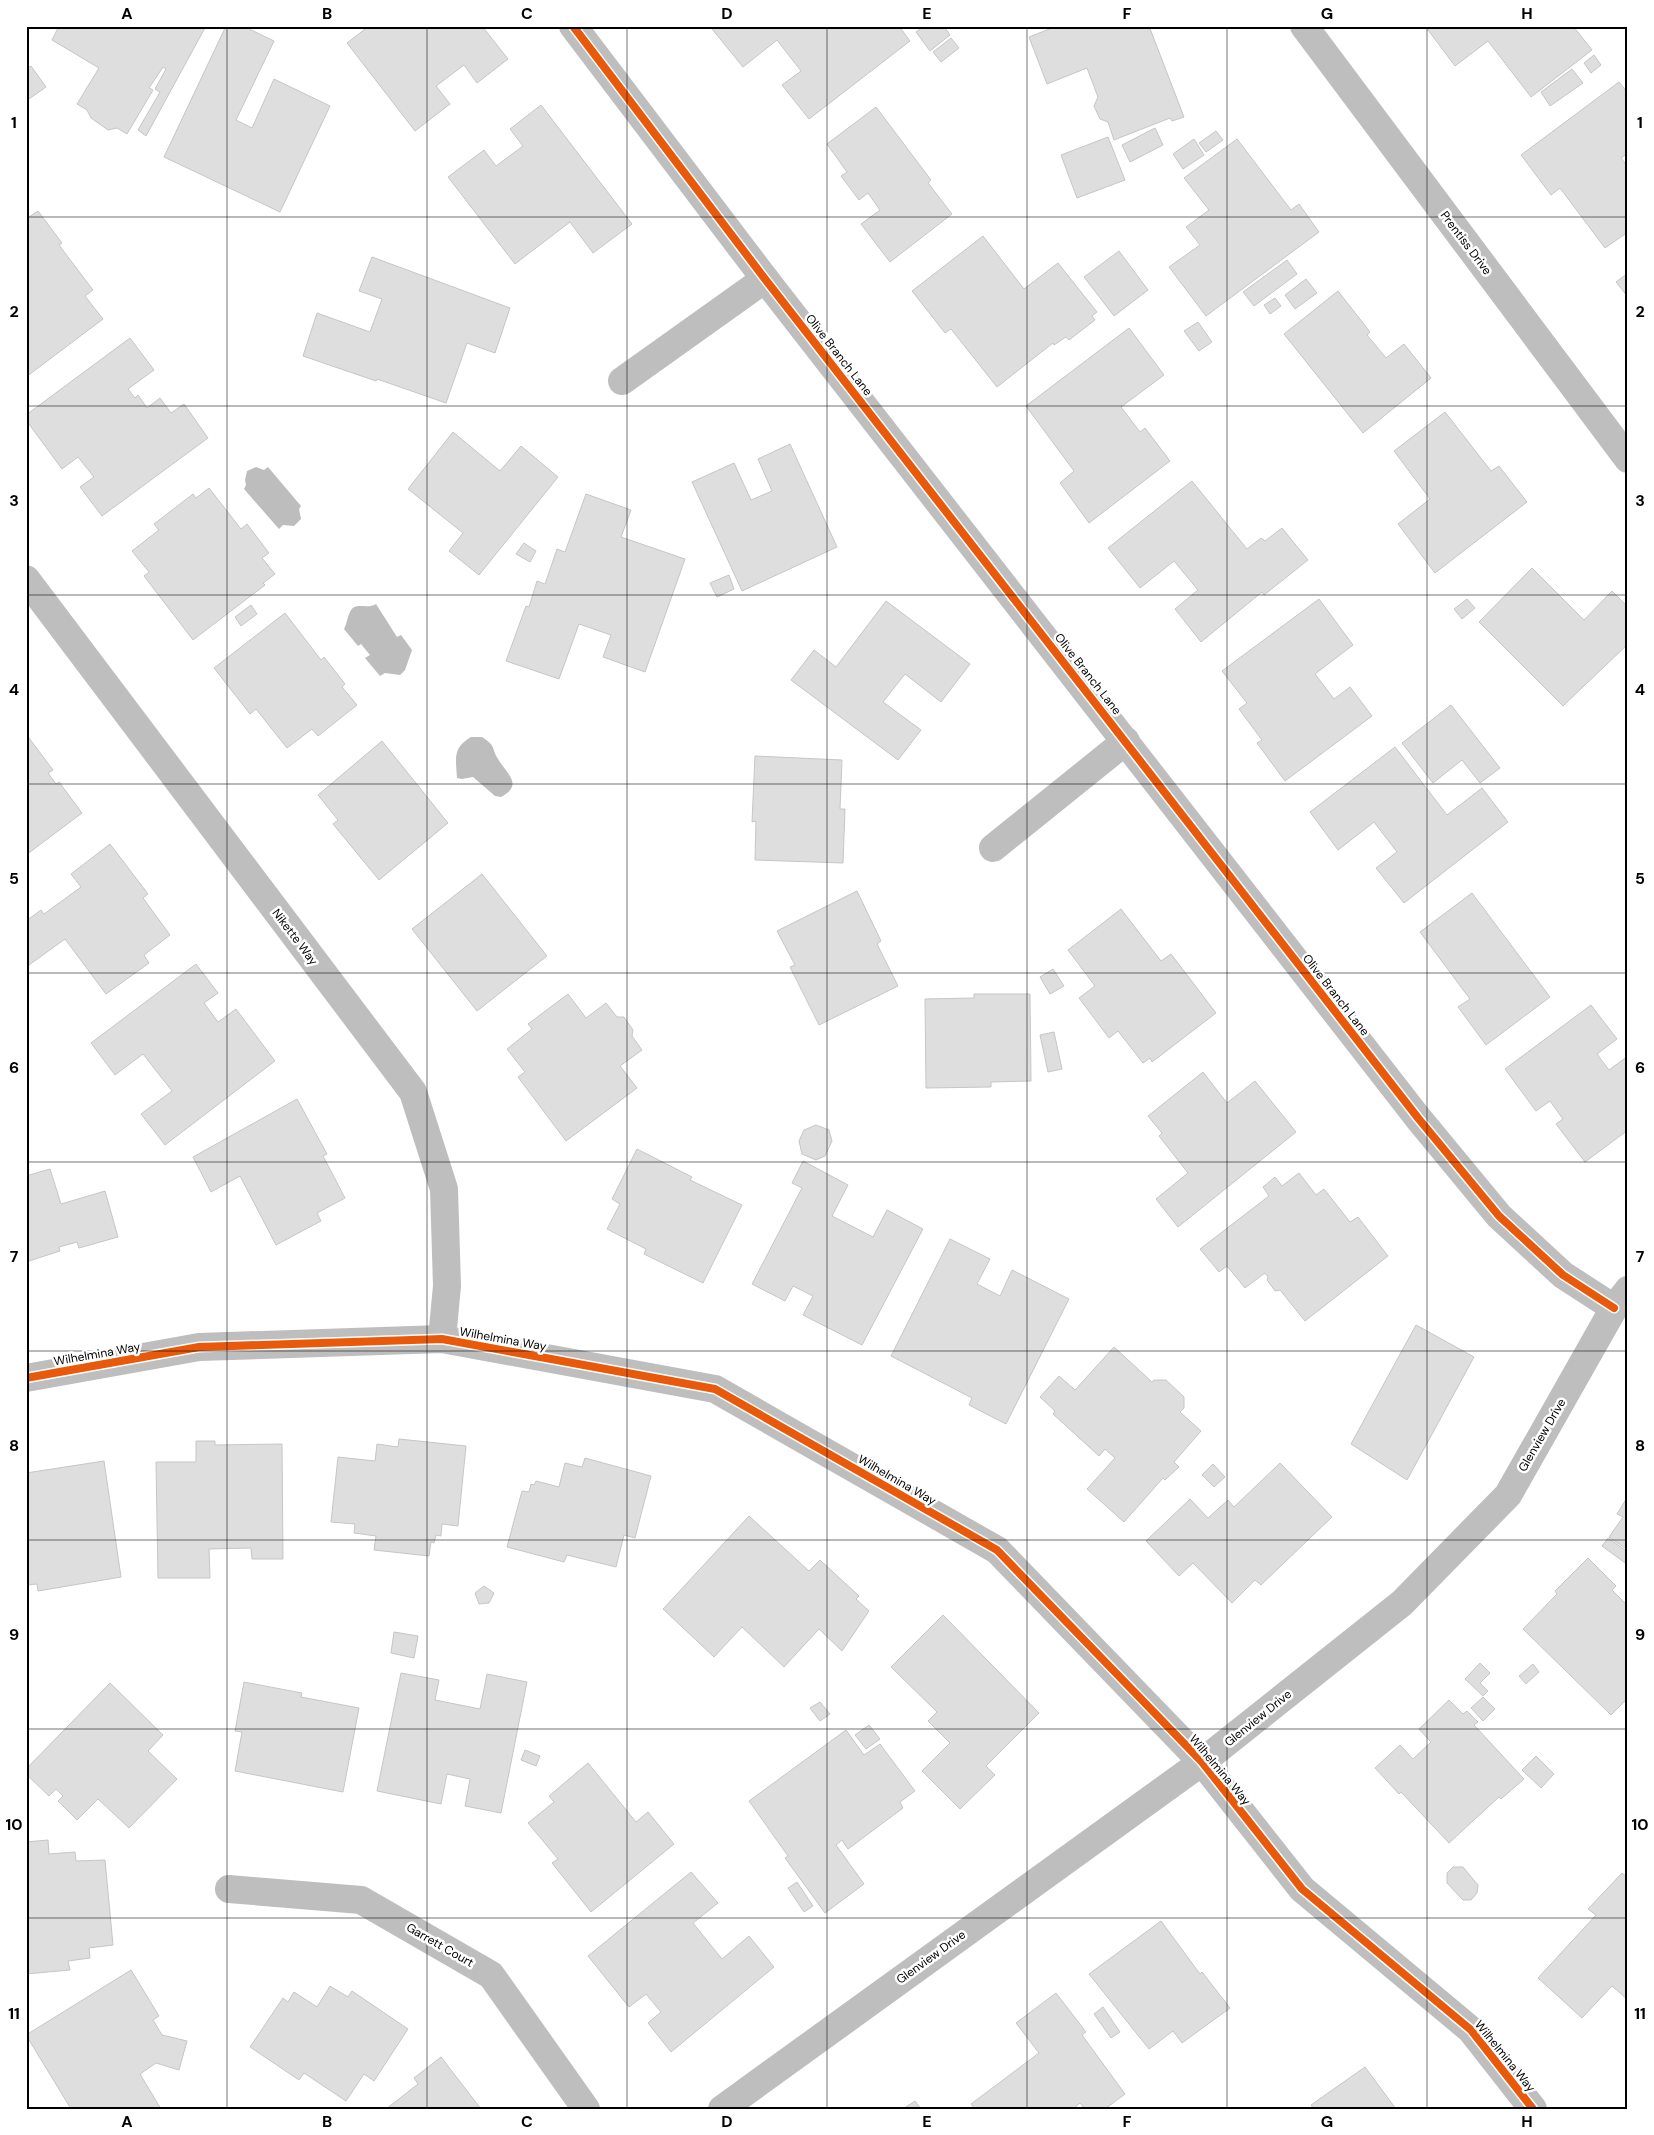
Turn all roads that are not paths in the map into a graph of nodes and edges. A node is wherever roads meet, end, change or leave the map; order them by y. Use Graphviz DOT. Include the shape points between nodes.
graph roads {
  1 [pos="573,26"];
  2 [pos="1304,26"];
  3 [pos="765,279"];
  4 [pos="622,381"];
  5 [pos="1628,459"];
  6 [pos="26,580"];
  7 [pos="1126,741"];
  8 [pos="993,848"];
  9 [pos="1621,1299"];
  10 [pos="442,1339"];
  11 [pos="26,1378"];
  12 [pos="1202,1762"];
  13 [pos="229,1889"];
  14 [pos="586,2109"];
  15 [pos="722,2109"];
  16 [pos="1533,2109"];
  1 -- 3 [label="street, Olive Branch Lane"];
  2 -- 5 [label="street, Prentiss Drive"];
  3 -- 4 [label="street"];
  3 -- 7 [label="street, Olive Branch Lane"];
  6 -- 10 [label="street, Nikette Way" via="412,1092 444,1189 447,1286"];
  7 -- 8 [label="street"];
  7 -- 9 [label="street, Olive Branch Lane" via="1418,1118 1499,1216 1563,1276"];
  9 -- 12 [label="street, Glenview Drive" via="1508,1495 1402,1603"];
  10 -- 11 [label="street, Wilhelmina Way" via="199,1347"];
  10 -- 12 [label="street, Wilhelmina Way" via="715,1389 997,1550"];
  12 -- 15 [label="street, Glenview Drive"];
  12 -- 16 [label="street, Wilhelmina Way" via="1302,1889 1471,2030"];
  13 -- 14 [label="street, Garrett Court" via="361,1900 491,1975"];
}
